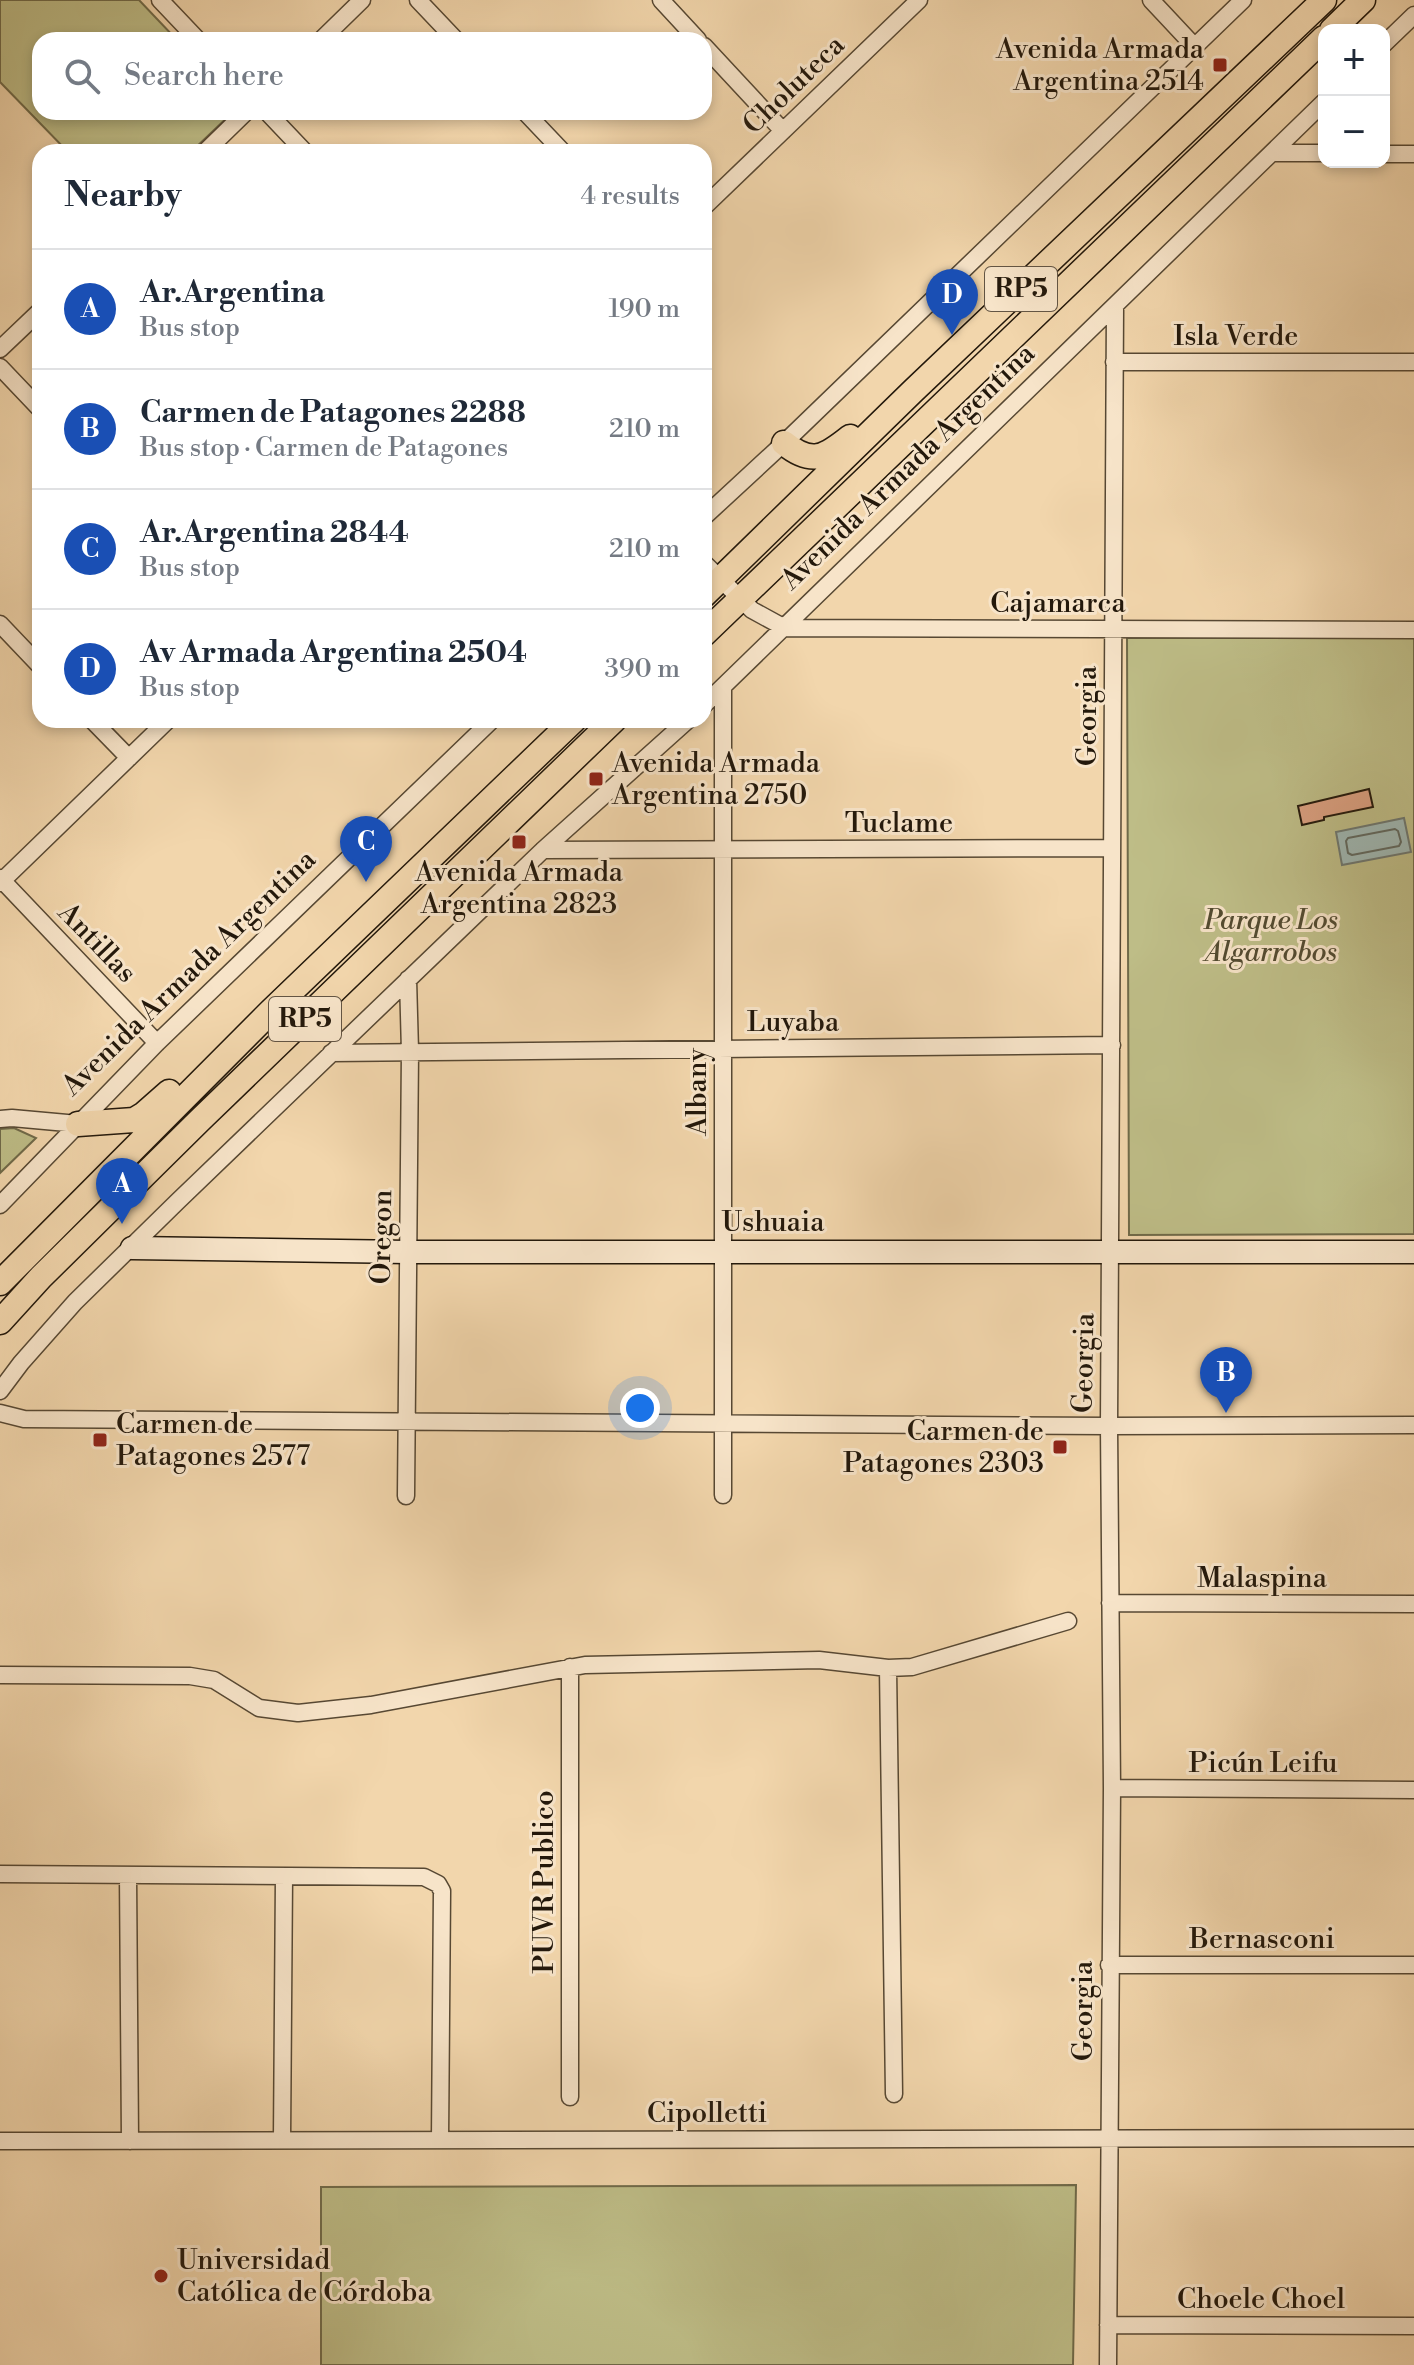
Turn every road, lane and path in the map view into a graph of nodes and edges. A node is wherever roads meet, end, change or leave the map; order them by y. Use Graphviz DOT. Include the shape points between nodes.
graph roads {
  1 [pos="160,0"];
  2 [pos="362,0"];
  3 [pos="418,0"];
  4 [pos="661,0"];
  5 [pos="1151,0"];
  6 [pos="1243,0"];
  7 [pos="1324,0"];
  8 [pos="1363,0"];
  9 [pos="913,2"];
  10 [pos="1414,15"];
  11 [pos="1338,24"];
  12 [pos="190,32"];
  13 [pos="329,32"];
  14 [pos="448,32"];
  15 [pos="691,32"];
  16 [pos="1390,38"];
  17 [pos="1318,44"];
  18 [pos="1195,47"];
  19 [pos="712,55"];
  20 [pos="1318,108"];
  21 [pos="238,120"];
  22 [pos="275,120"];
  23 [pos="533,120"];
  24 [pos="783,131"];
  25 [pos="213,144"];
  26 [pos="297,144"];
  27 [pos="555,144"];
  28 [pos="1272,153"];
  29 [pos="1318,153"];
  30 [pos="1390,154"];
  31 [pos="1414,154"];
  32 [pos="712,199"];
  33 [pos="1115,307"];
  34 [pos="32,319"];
  35 [pos="0,349"];
  36 [pos="1114,362"];
  37 [pos="1414,362"];
  38 [pos="0,367"];
  39 [pos="913,391"];
  40 [pos="32,401"];
  41 [pos="784,443"];
  42 [pos="712,510"];
  43 [pos="712,576"];
  44 [pos="712,581"];
  45 [pos="740,600"];
  46 [pos="0,624"];
  47 [pos="712,626"];
  48 [pos="785,628"];
  49 [pos="1113,629"];
  50 [pos="1414,630"];
  51 [pos="32,658"];
  52 [pos="723,688"];
  53 [pos="712,698"];
  54 [pos="100,728"];
  55 [pos="160,728"];
  56 [pos="484,728"];
  57 [pos="566,728"];
  58 [pos="606,728"];
  59 [pos="679,728"];
  60 [pos="129,758"];
  61 [pos="1112,848"];
  62 [pos="543,850"];
  63 [pos="723,850"];
  64 [pos="1,881"];
  65 [pos="408,979"];
  66 [pos="271,1011"];
  67 [pos="157,1043"];
  68 [pos="1112,1045"];
  69 [pos="723,1048"];
  70 [pos="410,1051"];
  71 [pos="331,1053"];
  72 [pos="0,1119"];
  73 [pos="78,1124"];
  74 [pos="0,1205"];
  75 [pos="132,1248"];
  76 [pos="408,1252"];
  77 [pos="723,1252"];
  78 [pos="1111,1252"];
  79 [pos="1414,1252"];
  80 [pos="0,1283"];
  81 [pos="0,1322"];
  82 [pos="0,1391"];
  83 [pos="0,1413"];
  84 [pos="406,1422"];
  85 [pos="722,1423"];
  86 [pos="1414,1425"];
  87 [pos="1109,1426"];
  88 [pos="723,1495"];
  89 [pos="406,1496"];
  90 [pos="1110,1603"];
  91 [pos="1414,1604"];
  92 [pos="1068,1621"];
  93 [pos="570,1667"];
  94 [pos="888,1668"];
  95 [pos="0,1675"];
  96 [pos="1112,1788"];
  97 [pos="1414,1790"];
  98 [pos="0,1874"];
  99 [pos="128,1875"];
  100 [pos="284,1876"];
  101 [pos="1109,1965"];
  102 [pos="1414,1965"];
  103 [pos="894,2094"];
  104 [pos="570,2097"];
  105 [pos="1109,2138"];
  106 [pos="1414,2138"];
  107 [pos="282,2140"];
  108 [pos="440,2140"];
  109 [pos="0,2141"];
  110 [pos="130,2141"];
  111 [pos="1108,2325"];
  112 [pos="1414,2326"];
  113 [pos="1108,2365"];
  1 -- 12 [label="street"];
  2 -- 13 [label="street"];
  3 -- 14 [label="street"];
  4 -- 15 [label="street"];
  5 -- 18 [label="street"];
  6 -- 18 [label="street"];
  7 -- 39 [label="main road, Avenida Armada Argentina / RP5"];
  8 -- 11 [label="main road"];
  9 -- 24 [label="street, Choluteca"];
  10 -- 16 [label="street"];
  17 -- 45 [label="main road, Avenida Armada Argentina / RP5"];
  18 -- 41 [label="street"];
  19 -- 24 [label="street"];
  20 -- 28 [label="street, Avenida Armada Argentina"];
  21 -- 25 [label="street"];
  22 -- 26 [label="street"];
  23 -- 27 [label="street"];
  24 -- 32 [label="street, Choluteca"];
  28 -- 29 [label="street"];
  28 -- 33 [label="street, Avenida Armada Argentina"];
  30 -- 31 [label="street"];
  33 -- 36 [label="street"];
  33 -- 48 [label="street, Avenida Armada Argentina"];
  34 -- 35 [label="street"];
  36 -- 37 [label="street, Isla Verde"];
  36 -- 49 [label="street, Georgia"];
  38 -- 40 [label="street"];
  39 -- 41 [label="main road" via="819,457"];
  39 -- 43 [label="main road, Avenida Armada Argentina / RP5"];
  41 -- 42 [label="street"];
  44 -- 45 [label="street"];
  45 -- 47 [label="main road, Avenida Armada Argentina / RP5"];
  45 -- 48 [label="street"];
  46 -- 51 [label="street"];
  48 -- 49 [label="street, Cajamarca"];
  48 -- 52 [label="street, Avenida Armada Argentina"];
  49 -- 50 [label="street, Cajamarca"];
  49 -- 61 [label="street, Georgia"];
  52 -- 53 [label="street, Avenida Armada Argentina"];
  52 -- 63 [label="street, Albany"];
  54 -- 60 [label="street"];
  55 -- 60 [label="street"];
  56 -- 67 [label="street, Avenida Armada Argentina"];
  57 -- 66 [label="main road, RP5"];
  58 -- 81 [label="main road, RP5"];
  59 -- 62 [label="street"];
  60 -- 64 [label="street"];
  61 -- 63 [label="street, Tuclame"];
  61 -- 68 [label="street, Georgia"];
  62 -- 63 [label="street, Tuclame"];
  62 -- 65 [label="street"];
  63 -- 69 [label="street, Albany"];
  64 -- 67 [label="street, Antillas"];
  65 -- 70 [label="street, Oregon"];
  65 -- 71 [label="street"];
  66 -- 73 [label="main road" via="241,1028 134,1120"];
  66 -- 80 [label="main road, RP5"];
  67 -- 73 [label="street, Avenida Armada Argentina"];
  68 -- 69 [label="street, Luyaba"];
  68 -- 78 [label="street, Georgia"];
  69 -- 70 [label="street, Luyaba"];
  69 -- 77 [label="street, Albany"];
  70 -- 71 [label="street, Luyaba"];
  70 -- 76 [label="street, Oregon"];
  71 -- 75 [label="street"];
  72 -- 73 [label="street"];
  73 -- 74 [label="street, Avenida Armada Argentina"];
  75 -- 76 [label="main road, Ushuaia"];
  75 -- 82 [label="street" via="75,1302"];
  76 -- 77 [label="main road, Ushuaia"];
  76 -- 84 [label="street, Oregon"];
  77 -- 78 [label="main road, Ushuaia"];
  77 -- 85 [label="street, Albany"];
  78 -- 79 [label="main road, Ushuaia"];
  78 -- 87 [label="street, Georgia"];
  83 -- 84 [label="street" via="24,1419"];
  84 -- 85 [label="street"];
  84 -- 89 [label="street, Oregon"];
  85 -- 87 [label="street"];
  85 -- 88 [label="street, Albany"];
  86 -- 87 [label="street"];
  87 -- 90 [label="street, Georgia"];
  90 -- 91 [label="street, Malaspina"];
  90 -- 96 [label="street, Georgia"];
  92 -- 94 [label="street" via="912,1667"];
  93 -- 94 [label="street" via="819,1660"];
  93 -- 95 [label="street" via="371,1705 298,1713 259,1708 214,1680 190,1676"];
  93 -- 104 [label="street, PUVR Publico"];
  94 -- 103 [label="street"];
  96 -- 97 [label="street, Picún Leifu"];
  96 -- 101 [label="street, Georgia"];
  98 -- 99 [label="street"];
  99 -- 100 [label="street"];
  99 -- 110 [label="street"];
  100 -- 107 [label="street"];
  100 -- 108 [label="street" via="424,1877 438,1884"];
  101 -- 102 [label="street, Bernasconi"];
  101 -- 105 [label="street, Georgia"];
  105 -- 106 [label="street, Cipolletti"];
  105 -- 108 [label="street, Cipolletti"];
  105 -- 111 [label="street, Georgia"];
  107 -- 108 [label="street, Cipolletti"];
  107 -- 110 [label="street, Cipolletti"];
  109 -- 110 [label="street, Cipolletti"];
  111 -- 112 [label="street, Choele Choel"];
  111 -- 113 [label="street, Georgia"];
}
